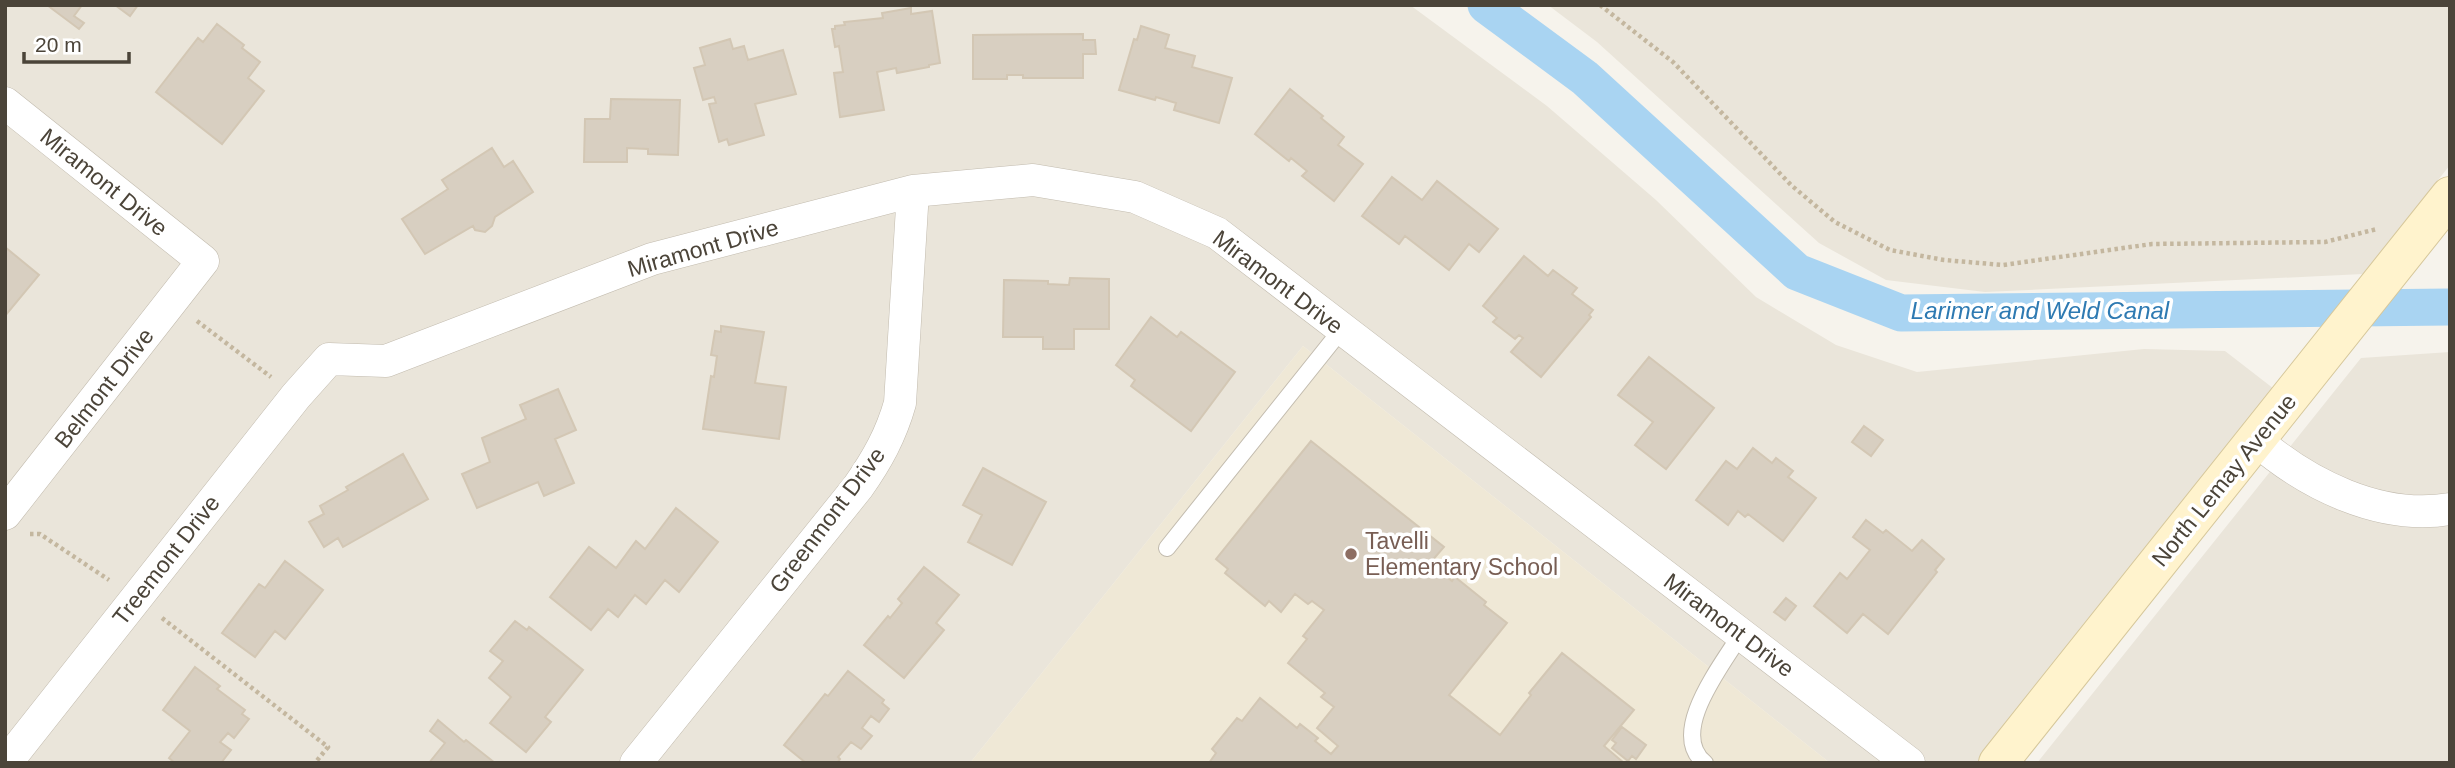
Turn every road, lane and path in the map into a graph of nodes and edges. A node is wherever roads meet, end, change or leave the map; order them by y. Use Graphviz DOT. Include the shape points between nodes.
graph roads {
  1 [pos="1600,5"];
  2 [pos="5,103"];
  3 [pos="913,191"];
  4 [pos="2442,207"];
  5 [pos="203,261"];
  6 [pos="171,301"];
  7 [pos="1342,329"];
  8 [pos="329,359"];
  9 [pos="296,396"];
  10 [pos="2256,440"];
  11 [pos="2450,509"];
  12 [pos="17,524"];
  13 [pos="1167,548"];
  14 [pos="136,598"];
  15 [pos="1741,635"];
  16 [pos="6,763"];
  17 [pos="315,763"];
  18 [pos="636,763"];
  19 [pos="1704,763"];
  20 [pos="1909,763"];
  21 [pos="1997,763"];
  1 -- 4 [label="path" via="1672,62 1791,185 1835,222 1890,250 2003,265 2152,244 2325,242"];
  2 -- 5 [label="street, Miramont Drive"];
  3 -- 7 [label="street, Miramont Drive" via="1033,180 1135,197 1217,233"];
  3 -- 8 [label="street, Miramont Drive" via="652,259 386,361"];
  3 -- 18 [label="street, Greenmont Drive" via="900,403 892,430 858,487"];
  4 -- 10 [label="main road, North Lemay Avenue"];
  5 -- 6 [label="street, Belmont Drive"];
  6 -- 9 [label="path"];
  6 -- 12 [label="street, Belmont Drive"];
  7 -- 13 [label="lane"];
  7 -- 15 [label="street, Miramont Drive"];
  8 -- 9 [label="street, Treemont Drive"];
  9 -- 14 [label="street, Treemont Drive"];
  10 -- 11 [label="street" via="2324,485 2372,504 2408,512"];
  10 -- 21 [label="main road, North Lemay Avenue"];
  12 -- 14 [label="path" via="40,534"];
  14 -- 16 [label="street, Treemont Drive"];
  14 -- 17 [label="path" via="327,747"];
  15 -- 19 [label="lane" via="1696,707 1691,737"];
  15 -- 20 [label="street, Miramont Drive"];
}
